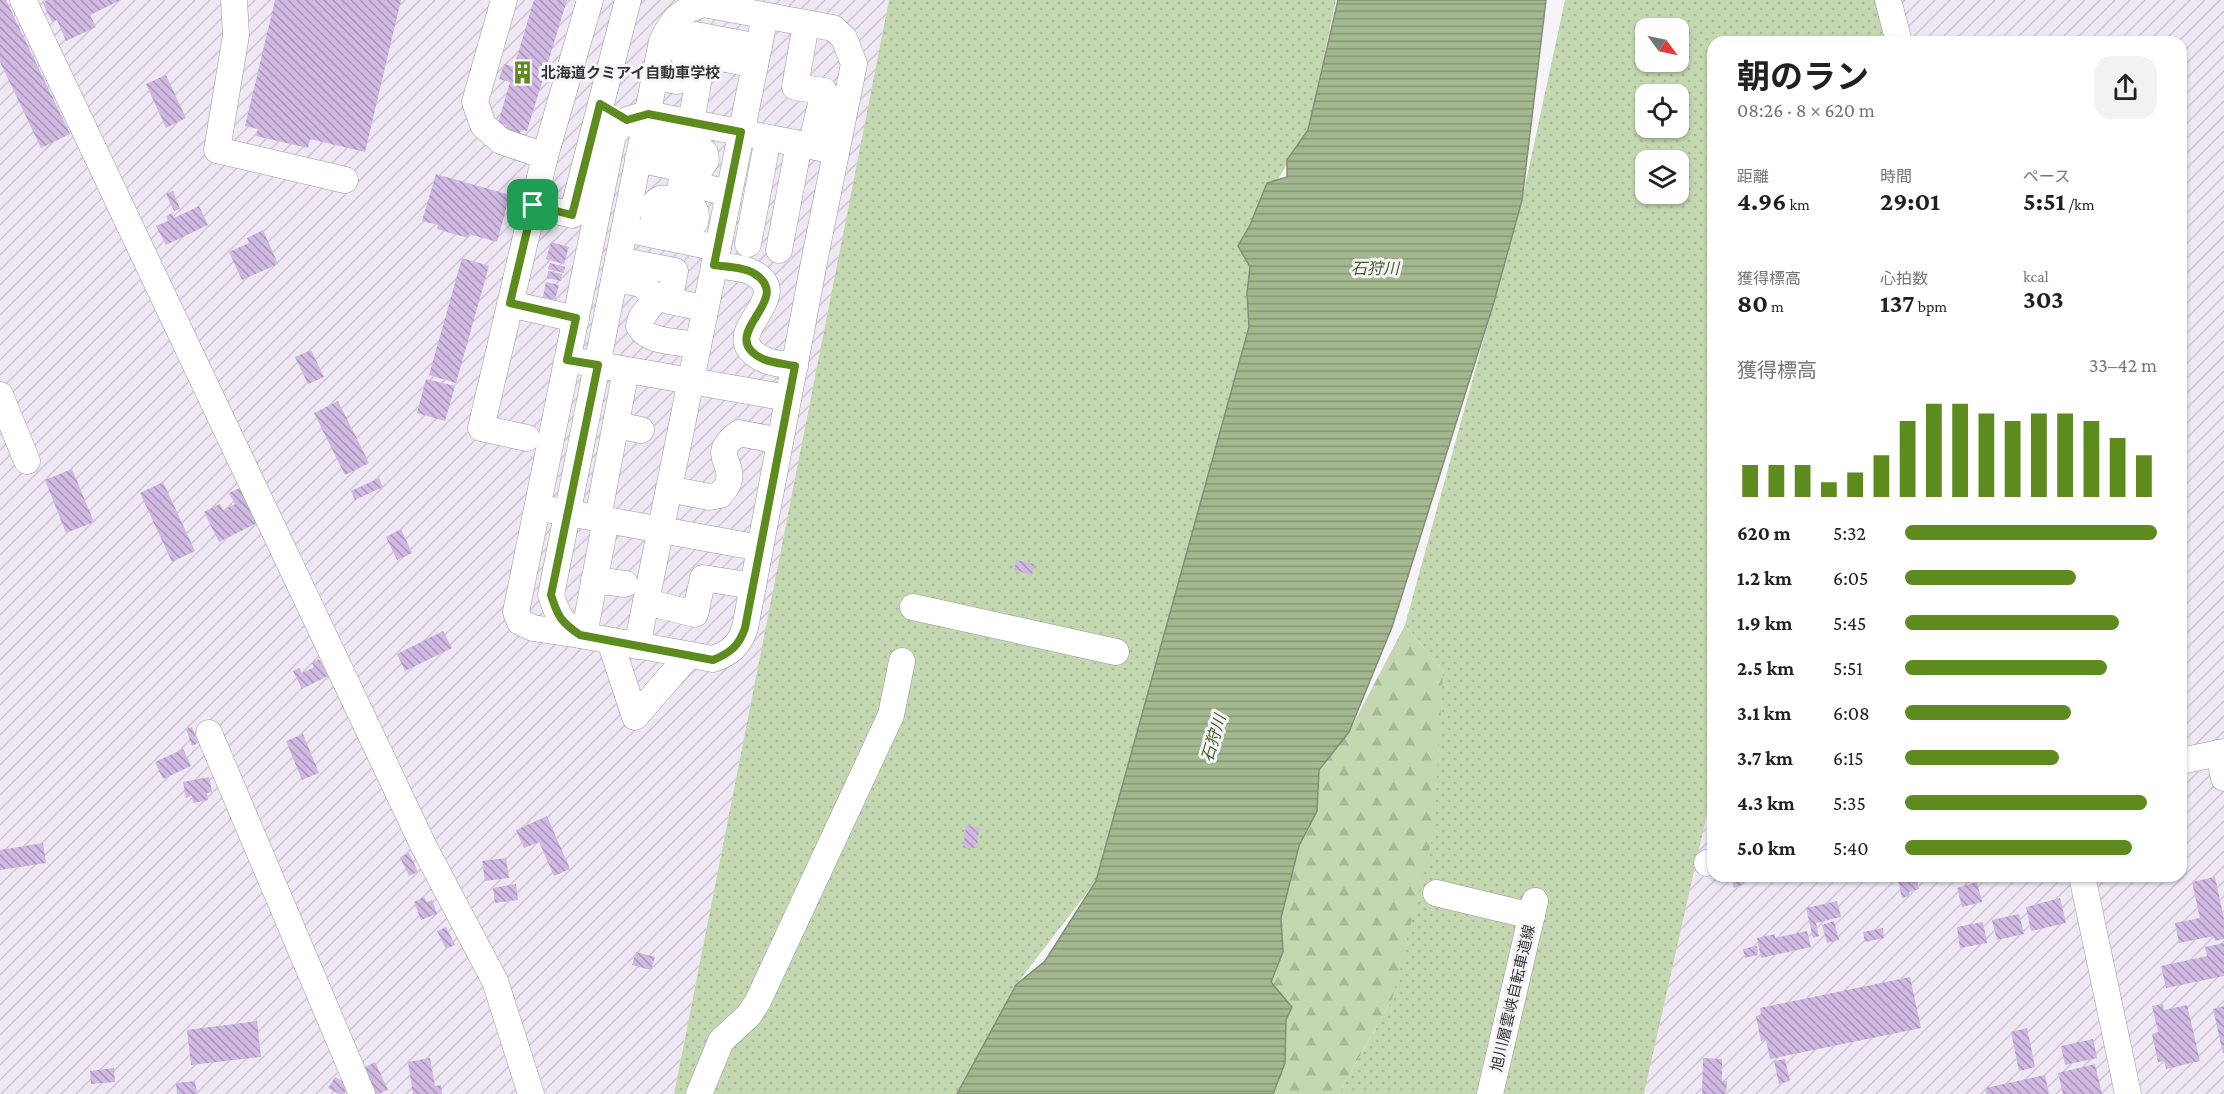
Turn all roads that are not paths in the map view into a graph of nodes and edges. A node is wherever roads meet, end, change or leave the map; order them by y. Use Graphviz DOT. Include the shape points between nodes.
graph roads {
  1 [pos="23,0"];
  2 [pos="234,0"];
  3 [pos="504,0"];
  4 [pos="590,0"];
  5 [pos="628,0"];
  6 [pos="1888,0"];
  7 [pos="765,16"];
  8 [pos="806,24"];
  9 [pos="1897,36"];
  10 [pos="757,56"];
  11 [pos="655,77"];
  12 [pos="600,104"];
  13 [pos="691,123"];
  14 [pos="639,132"];
  15 [pos="741,132"];
  16 [pos="768,138"];
  17 [pos="805,145"];
  18 [pos="836,151"];
  19 [pos="545,156"];
  20 [pos="345,180"];
  21 [pos="533,205"];
  22 [pos="665,210"];
  23 [pos="722,228"];
  24 [pos="625,229"];
  25 [pos="748,244"];
  26 [pos="780,250"];
  27 [pos="815,256"];
  28 [pos="616,270"];
  29 [pos="510,303"];
  30 [pos="705,308"];
  31 [pos="576,318"];
  32 [pos="698,345"];
  33 [pos="567,360"];
  34 [pos="598,365"];
  35 [pos="795,366"];
  36 [pos="626,370"];
  37 [pos="690,382"];
  38 [pos="0,394"];
  39 [pos="788,398"];
  40 [pos="616,425"];
  41 [pos="641,430"];
  42 [pos="527,438"];
  43 [pos="780,441"];
  44 [pos="27,461"];
  45 [pos="669,489"];
  46 [pos="537,508"];
  47 [pos="568,513"];
  48 [pos="602,519"];
  49 [pos="661,530"];
  50 [pos="760,548"];
  51 [pos="594,580"];
  52 [pos="625,584"];
  53 [pos="753,586"];
  54 [pos="646,602"];
  55 [pos="913,607"];
  56 [pos="582,635"];
  57 [pos="624,643"];
  58 [pos="1116,652"];
  59 [pos="679,653"];
  60 [pos="902,661"];
  61 [pos="209,733"];
  62 [pos="2221,753"];
  63 [pos="2187,760"];
  64 [pos="2224,778"];
  65 [pos="2083,882"];
  66 [pos="1436,893"];
  67 [pos="362,1094"];
  68 [pos="531,1094"];
  69 [pos="699,1094"];
  70 [pos="1490,1094"];
  71 [pos="2128,1094"];
  1 -- 68 [label="street" via="424,846 495,981"];
  2 -- 20 [label="street" via="236,35 217,150"];
  3 -- 19 [label="street" via="476,102 483,125 501,141"];
  4 -- 19 [label="street"];
  5 -- 12 [label="street"];
  6 -- 9 [label="street"];
  7 -- 8 [label="street"];
  7 -- 10 [label="street"];
  7 -- 11 [label="street" via="703,4 686,9 672,21 662,41"];
  8 -- 17 [label="street" via="795,87 824,91"];
  8 -- 18 [label="street" via="833,28 844,38 854,64"];
  10 -- 11 [label="street" via="696,35 684,42 682,48 688,68 684,76 677,81"];
  10 -- 13 [label="street" via="708,76"];
  10 -- 15 [label="street"];
  11 -- 14 [label="street"];
  12 -- 14 [label="street"];
  12 -- 21 [label="street" via="572,215"];
  13 -- 14 [label="street"];
  13 -- 15 [label="street"];
  14 -- 22 [label="street"];
  14 -- 23 [label="street" via="684,169 679,194"];
  14 -- 31 [label="street" via="613,135"];
  15 -- 16 [label="street"];
  15 -- 23 [label="street"];
  16 -- 17 [label="street"];
  16 -- 25 [label="street"];
  17 -- 18 [label="street"];
  17 -- 26 [label="street"];
  18 -- 27 [label="street"];
  19 -- 21 [label="street"];
  21 -- 29 [label="street"];
  22 -- 23 [label="street"];
  22 -- 24 [label="street"];
  23 -- 24 [label="street"];
  23 -- 25 [label="street"];
  23 -- 30 [label="street"];
  23 -- 35 [label="street" via="764,282 764,306 750,324 746,338 750,350 763,359"];
  24 -- 28 [label="street"];
  25 -- 26 [label="street"];
  26 -- 27 [label="street"];
  27 -- 35 [label="street"];
  28 -- 30 [label="street" via="675,271 669,301"];
  28 -- 32 [label="street" via="651,292 654,301 639,326 643,332 654,338"];
  28 -- 34 [label="street"];
  29 -- 31 [label="street"];
  29 -- 42 [label="street" via="481,428"];
  30 -- 32 [label="street"];
  31 -- 33 [label="street"];
  32 -- 37 [label="street"];
  33 -- 34 [label="street"];
  33 -- 46 [label="street"];
  34 -- 36 [label="street"];
  34 -- 47 [label="street"];
  35 -- 39 [label="street"];
  36 -- 37 [label="street"];
  36 -- 40 [label="street"];
  37 -- 39 [label="street"];
  37 -- 45 [label="street"];
  38 -- 44 [label="street"];
  39 -- 43 [label="street"];
  40 -- 41 [label="street"];
  40 -- 48 [label="street" via="617,478"];
  43 -- 45 [label="street" via="739,433 730,440 724,450 728,484 720,495"];
  43 -- 50 [label="street"];
  45 -- 49 [label="street"];
  46 -- 47 [label="street"];
  46 -- 56 [label="street" via="516,612 520,622 533,628"];
  47 -- 48 [label="street"];
  47 -- 56 [label="street" via="551,595 557,615"];
  48 -- 49 [label="street"];
  48 -- 51 [label="street"];
  49 -- 50 [label="street"];
  49 -- 54 [label="street"];
  50 -- 53 [label="street"];
  51 -- 52 [label="street"];
  51 -- 56 [label="street"];
  53 -- 54 [label="street" via="703,578 695,614"];
  53 -- 59 [label="street" via="741,642 730,653 713,660"];
  54 -- 57 [label="street"];
  55 -- 58 [label="street"];
  56 -- 57 [label="street"];
  57 -- 59 [label="street"];
  57 -- 59 [label="street" via="641,687"];
  60 -- 69 [label="street" via="891,715 763,990 753,1010 721,1041"];
  61 -- 67 [label="street"];
  62 -- 63 [label="street"];
  62 -- 64 [label="street"];
  65 -- 71 [label="street"];
  66 -- 70 [label="street, 旭川層雲峡自転車道線" via="1533,908"];
}
